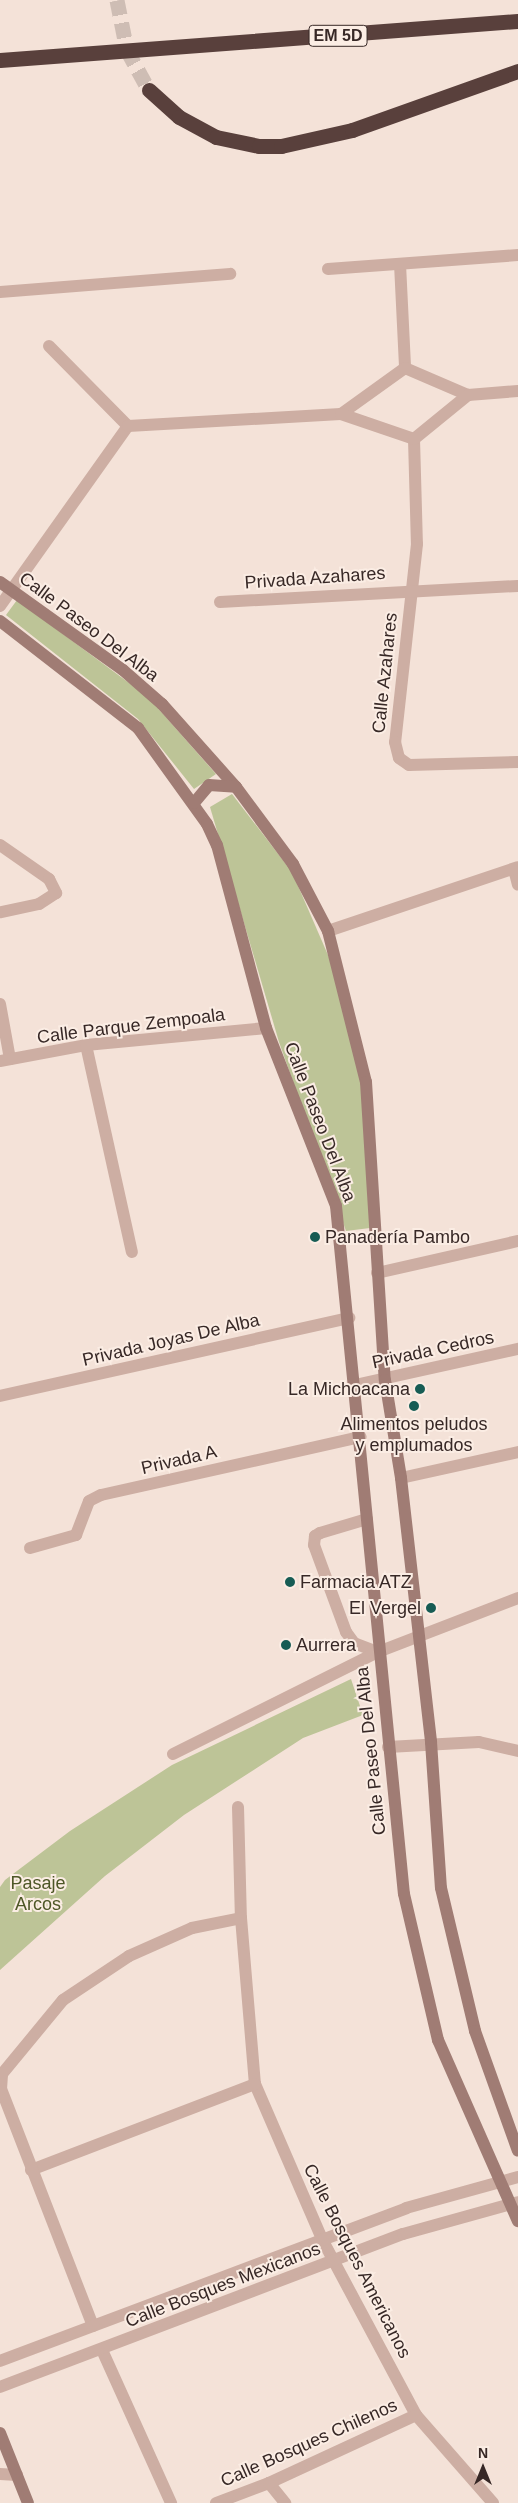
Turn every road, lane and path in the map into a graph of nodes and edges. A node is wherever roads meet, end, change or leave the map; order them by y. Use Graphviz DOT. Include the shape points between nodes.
graph roads {
  1 [pos="518,21"];
  2 [pos="0,60"];
  3 [pos="518,71"];
  4 [pos="149,90"];
  5 [pos="518,255"];
  6 [pos="400,264"];
  7 [pos="328,269"];
  8 [pos="230,274"];
  9 [pos="0,292"];
  10 [pos="49,346"];
  11 [pos="405,368"];
  12 [pos="518,391"];
  13 [pos="468,395"];
  14 [pos="341,414"];
  15 [pos="128,426"];
  16 [pos="414,439"];
  17 [pos="0,582"];
  18 [pos="518,586"];
  19 [pos="412,589"];
  20 [pos="11,593"];
  21 [pos="220,602"];
  22 [pos="0,606"];
  23 [pos="0,621"];
  24 [pos="518,762"];
  25 [pos="236,787"];
  26 [pos="194,803"];
  27 [pos="0,845"];
  28 [pos="516,868"];
  29 [pos="518,885"];
  30 [pos="0,912"];
  31 [pos="328,931"];
  32 [pos="0,1004"];
  33 [pos="266,1028"];
  34 [pos="86,1045"];
  35 [pos="5,1060"];
  36 [pos="518,1241"];
  37 [pos="132,1252"];
  38 [pos="377,1273"];
  39 [pos="349,1318"];
  40 [pos="518,1349"];
  41 [pos="385,1380"];
  42 [pos="355,1385"];
  43 [pos="0,1396"];
  44 [pos="361,1437"];
  45 [pos="518,1452"];
  46 [pos="401,1478"];
  47 [pos="367,1519"];
  48 [pos="30,1548"];
  49 [pos="518,1598"];
  50 [pos="418,1637"];
  51 [pos="378,1652"];
  52 [pos="431,1742"];
  53 [pos="388,1747"];
  54 [pos="518,1751"];
  55 [pos="173,1754"];
  56 [pos="238,1807"];
  57 [pos="241,1918"];
  58 [pos="256,2084"];
  59 [pos="518,2151"];
  60 [pos="31,2170"];
  61 [pos="518,2177"];
  62 [pos="499,2184"];
  63 [pos="513,2204"];
  64 [pos="518,2221"];
  65 [pos="322,2239"];
  66 [pos="334,2262"];
  67 [pos="93,2326"];
  68 [pos="102,2350"];
  69 [pos="0,2361"];
  70 [pos="0,2387"];
  71 [pos="416,2415"];
  72 [pos="0,2433"];
  73 [pos="0,2474"];
  74 [pos="17,2475"];
  75 [pos="269,2483"];
  76 [pos="28,2503"];
  77 [pos="171,2503"];
  78 [pos="216,2503"];
  79 [pos="286,2503"];
  80 [pos="493,2503"];
  1 -- 2 [label="highway, EM 5D"];
  3 -- 4 [label="highway" via="352,130 281,146 252,145 216,137 179,118"];
  5 -- 6 [label="street"];
  6 -- 7 [label="street"];
  6 -- 11 [label="street"];
  8 -- 9 [label="street"];
  10 -- 15 [label="street"];
  11 -- 13 [label="street"];
  11 -- 14 [label="street"];
  12 -- 13 [label="street"];
  13 -- 16 [label="street"];
  14 -- 15 [label="street"];
  14 -- 16 [label="street"];
  15 -- 20 [label="street"];
  16 -- 19 [label="street, Calle Azahares" via="417,544"];
  17 -- 20 [label="street, Calle Paseo Del Alba"];
  18 -- 19 [label="street, Calle Azahares"];
  19 -- 21 [label="street, Privada Azahares"];
  19 -- 24 [label="street, Calle Azahares" via="396,742 399,758 409,765"];
  20 -- 22 [label="street"];
  20 -- 25 [label="street, Calle Paseo Del Alba" via="129,675 162,704"];
  23 -- 26 [label="street, Calle Paseo Del Alba" via="138,728"];
  25 -- 26 [label="street" via="209,785"];
  25 -- 31 [label="street, Calle Paseo Del Alba" via="293,864"];
  26 -- 33 [label="street, Calle Paseo Del Alba" via="217,845"];
  27 -- 30 [label="street" via="49,879 56,893 39,904"];
  28 -- 29 [label="street"];
  28 -- 31 [label="street"];
  31 -- 38 [label="street, Calle Paseo Del Alba" via="366,1082"];
  32 -- 35 [label="street"];
  33 -- 34 [label="street, Calle Parque Zempoala"];
  33 -- 39 [label="street, Calle Paseo Del Alba" via="336,1206"];
  34 -- 35 [label="street, Calle Parque Zempoala"];
  34 -- 37 [label="street"];
  36 -- 38 [label="street"];
  38 -- 41 [label="street, Calle Paseo Del Alba"];
  39 -- 42 [label="street, Calle Paseo Del Alba"];
  39 -- 43 [label="street, Privada Joyas De Alba"];
  40 -- 41 [label="street, Privada Cedros"];
  41 -- 42 [label="street, Privada Cedros"];
  41 -- 46 [label="street, Calle Paseo Del Alba"];
  42 -- 44 [label="street, Calle Paseo Del Alba"];
  44 -- 47 [label="street, Calle Paseo Del Alba"];
  44 -- 48 [label="street, Privada A" via="101,1495 89,1501 76,1535"];
  45 -- 46 [label="street"];
  46 -- 50 [label="street, Calle Paseo Del Alba"];
  47 -- 51 [label="street, Calle Paseo Del Alba"];
  47 -- 51 [label="street" via="320,1533 315,1536 314,1545 346,1632 354,1643"];
  49 -- 50 [label="street"];
  50 -- 51 [label="street"];
  50 -- 52 [label="street, Calle Paseo Del Alba"];
  51 -- 53 [label="street, Calle Paseo Del Alba"];
  51 -- 55 [label="street"];
  52 -- 53 [label="street"];
  52 -- 54 [label="street" via="479,1742"];
  52 -- 59 [label="street, Calle Paseo Del Alba" via="441,1888 475,2031"];
  53 -- 62 [label="street, Calle Paseo Del Alba" via="404,1894 438,2040"];
  56 -- 57 [label="street, Calle Bosques Americanos"];
  57 -- 58 [label="street, Calle Bosques Americanos"];
  57 -- 60 [label="street" via="192,1928 129,1956 63,2000 11,2060 2,2074 1,2089"];
  58 -- 60 [label="street"];
  58 -- 65 [label="street, Calle Bosques Americanos"];
  60 -- 67 [label="street"];
  61 -- 62 [label="street, Calle Bosques Mexicanos"];
  62 -- 63 [label="street, Calle Paseo Del Alba"];
  62 -- 65 [label="street, Calle Bosques Mexicanos" via="406,2208"];
  63 -- 64 [label="street, Calle Paseo Del Alba"];
  63 -- 66 [label="street, Calle Bosques Mexicanos" via="403,2234"];
  65 -- 66 [label="street, Calle Bosques Americanos"];
  65 -- 67 [label="street, Calle Bosques Mexicanos"];
  66 -- 68 [label="street, Calle Bosques Mexicanos"];
  66 -- 71 [label="street, Calle Bosques Americanos"];
  67 -- 69 [label="street, Calle Bosques Mexicanos"];
  68 -- 70 [label="street, Calle Bosques Mexicanos"];
  68 -- 77 [label="street"];
  71 -- 75 [label="street, Calle Bosques Chilenos"];
  71 -- 80 [label="street, Calle Bosques Americanos"];
  72 -- 74 [label="street"];
  73 -- 74 [label="street"];
  74 -- 76 [label="street"];
  75 -- 78 [label="street, Calle Bosques Chilenos"];
  75 -- 79 [label="street"];
}
